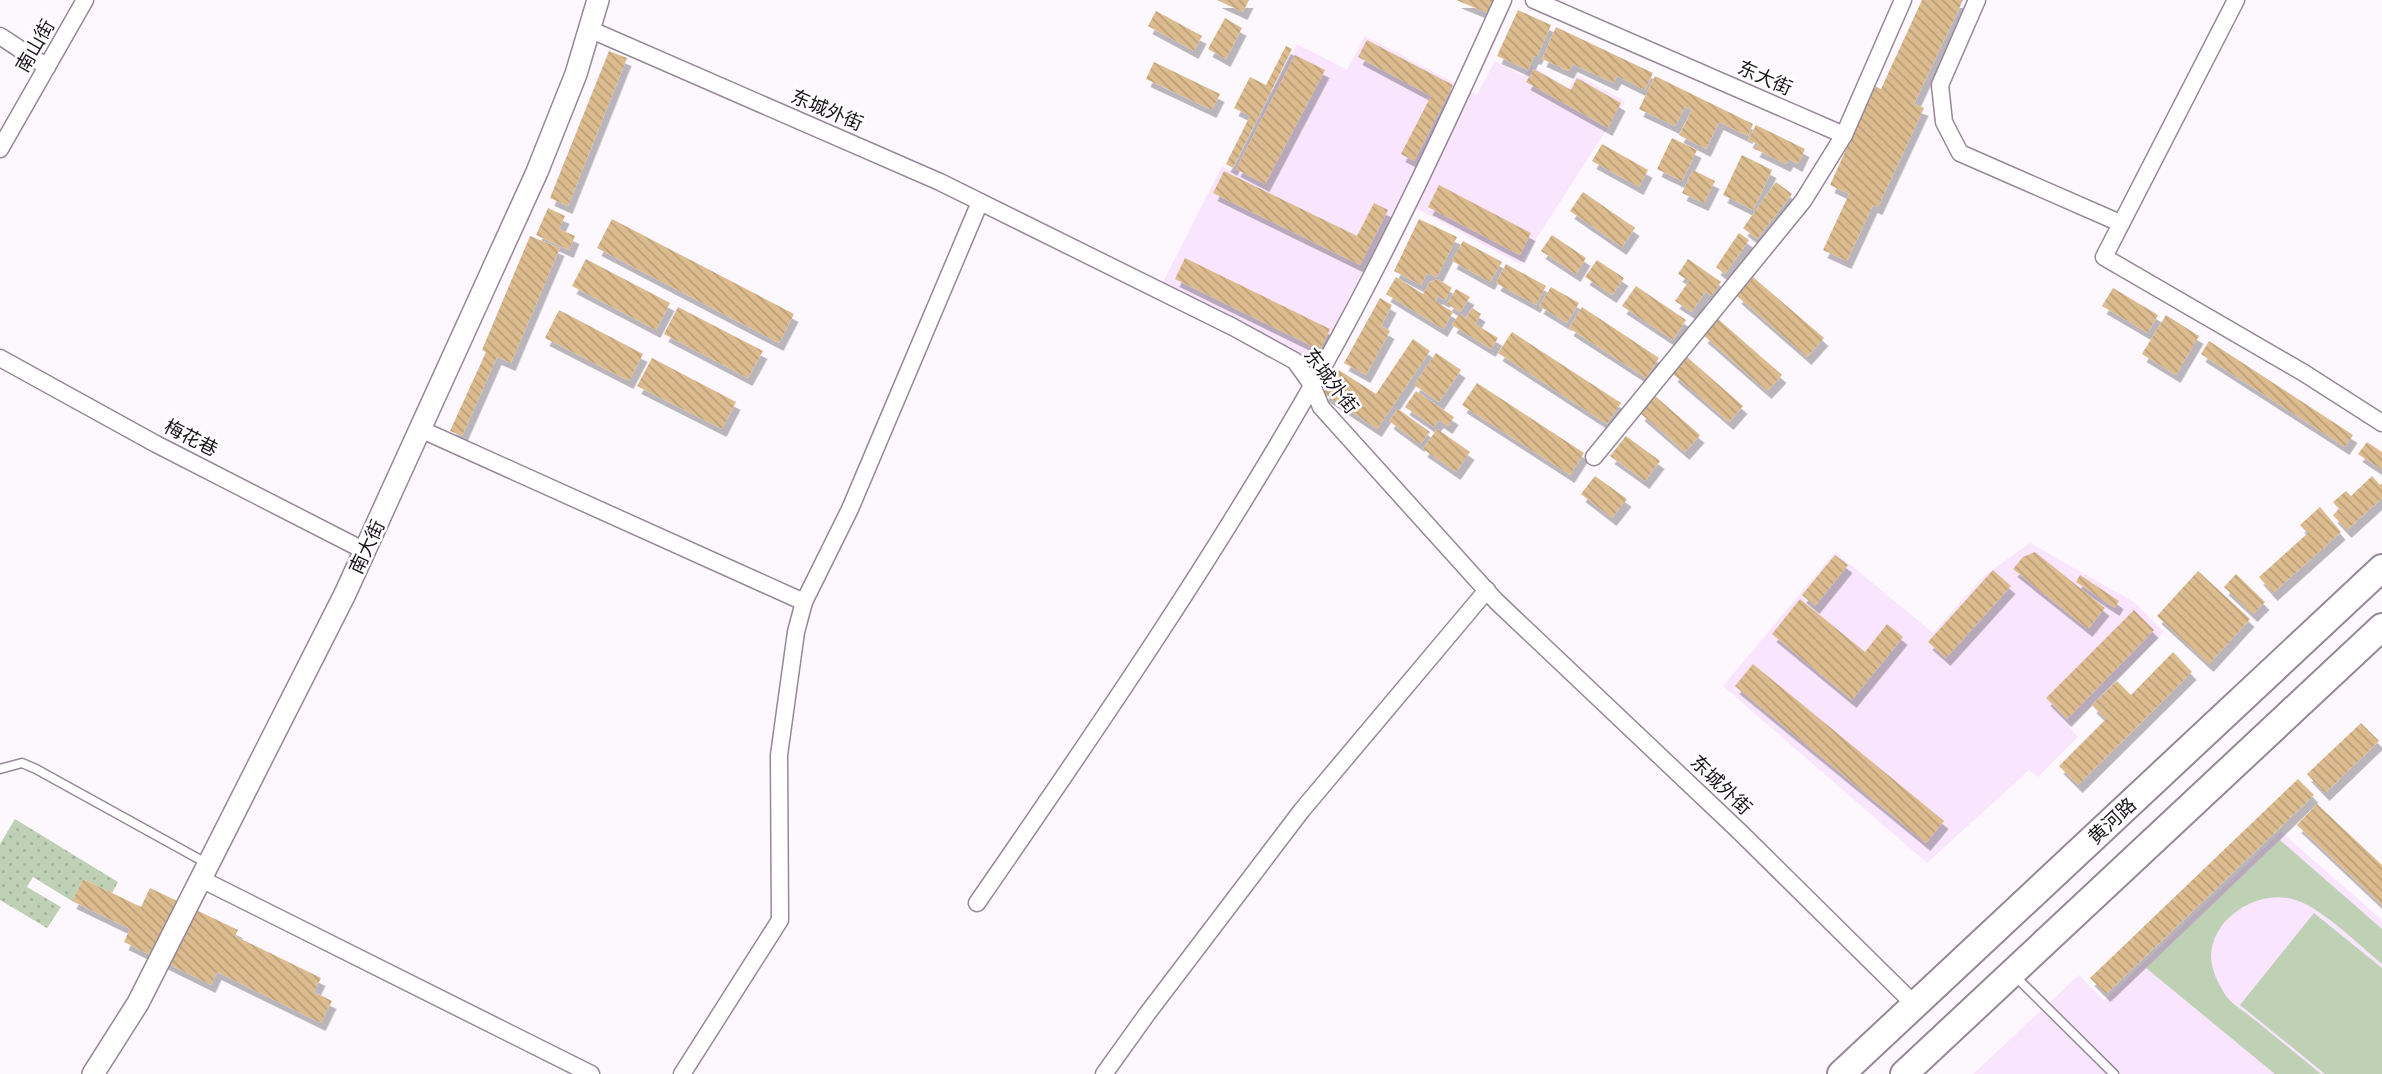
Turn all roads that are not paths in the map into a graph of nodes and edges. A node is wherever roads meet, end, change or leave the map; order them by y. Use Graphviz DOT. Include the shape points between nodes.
graph roads {
  1 [pos="85,0"];
  2 [pos="598,0"];
  3 [pos="1503,0"];
  4 [pos="1534,0"];
  5 [pos="1903,0"];
  6 [pos="1977,0"];
  7 [pos="2236,0"];
  8 [pos="589,29"];
  9 [pos="0,36"];
  10 [pos="47,67"];
  11 [pos="1844,135"];
  12 [pos="0,149"];
  13 [pos="980,202"];
  14 [pos="2120,223"];
  15 [pos="0,358"];
  16 [pos="1312,385"];
  17 [pos="2382,423"];
  18 [pos="420,429"];
  19 [pos="1594,457"];
  20 [pos="365,551"];
  21 [pos="2382,568"];
  22 [pos="1487,590"];
  23 [pos="804,602"];
  24 [pos="2382,627"];
  25 [pos="0,769"];
  26 [pos="204,871"];
  27 [pos="976,903"];
  28 [pos="2012,973"];
  29 [pos="1915,1005"];
  30 [pos="93,1074"];
  31 [pos="591,1074"];
  32 [pos="682,1074"];
  33 [pos="1104,1074"];
  34 [pos="1841,1074"];
  35 [pos="1904,1074"];
  36 [pos="2114,1074"];
  1 -- 10 [label="street, 南山街"];
  2 -- 8 [label="street, 南大街"];
  3 -- 16 [label="street" via="1423,175"];
  4 -- 11 [label="street, 东大街"];
  5 -- 11 [label="street"];
  6 -- 14 [label="street" via="1941,85 1944,122 1960,153"];
  7 -- 14 [label="street"];
  8 -- 13 [label="street, 东城外街"];
  8 -- 18 [label="street, 南大街" via="537,172"];
  9 -- 10 [label="street"];
  10 -- 12 [label="street, 南山街"];
  11 -- 19 [label="street" via="1803,201"];
  13 -- 16 [label="street, 东城外街" via="1273,348 1295,361"];
  13 -- 23 [label="street" via="850,509"];
  14 -- 17 [label="street" via="2104,257"];
  15 -- 20 [label="street, 梅花巷"];
  16 -- 22 [label="street, 东城外街" via="1321,407"];
  16 -- 27 [label="street" via="1121,694"];
  18 -- 20 [label="street, 南大街"];
  18 -- 23 [label="street"];
  20 -- 26 [label="street, 南大街"];
  21 -- 29 [label="main road, 黄河路"];
  22 -- 29 [label="street, 东城外街"];
  22 -- 33 [label="street" via="1303,810"];
  23 -- 32 [label="street" via="779,755 780,920"];
  24 -- 28 [label="main road"];
  25 -- 26 [label="lane" via="22,763 36,769"];
  26 -- 30 [label="street, 南大街" via="138,1003"];
  26 -- 31 [label="street"];
  28 -- 35 [label="main road"];
  28 -- 36 [label="lane"];
  29 -- 34 [label="main road, 黄河路"];
}
